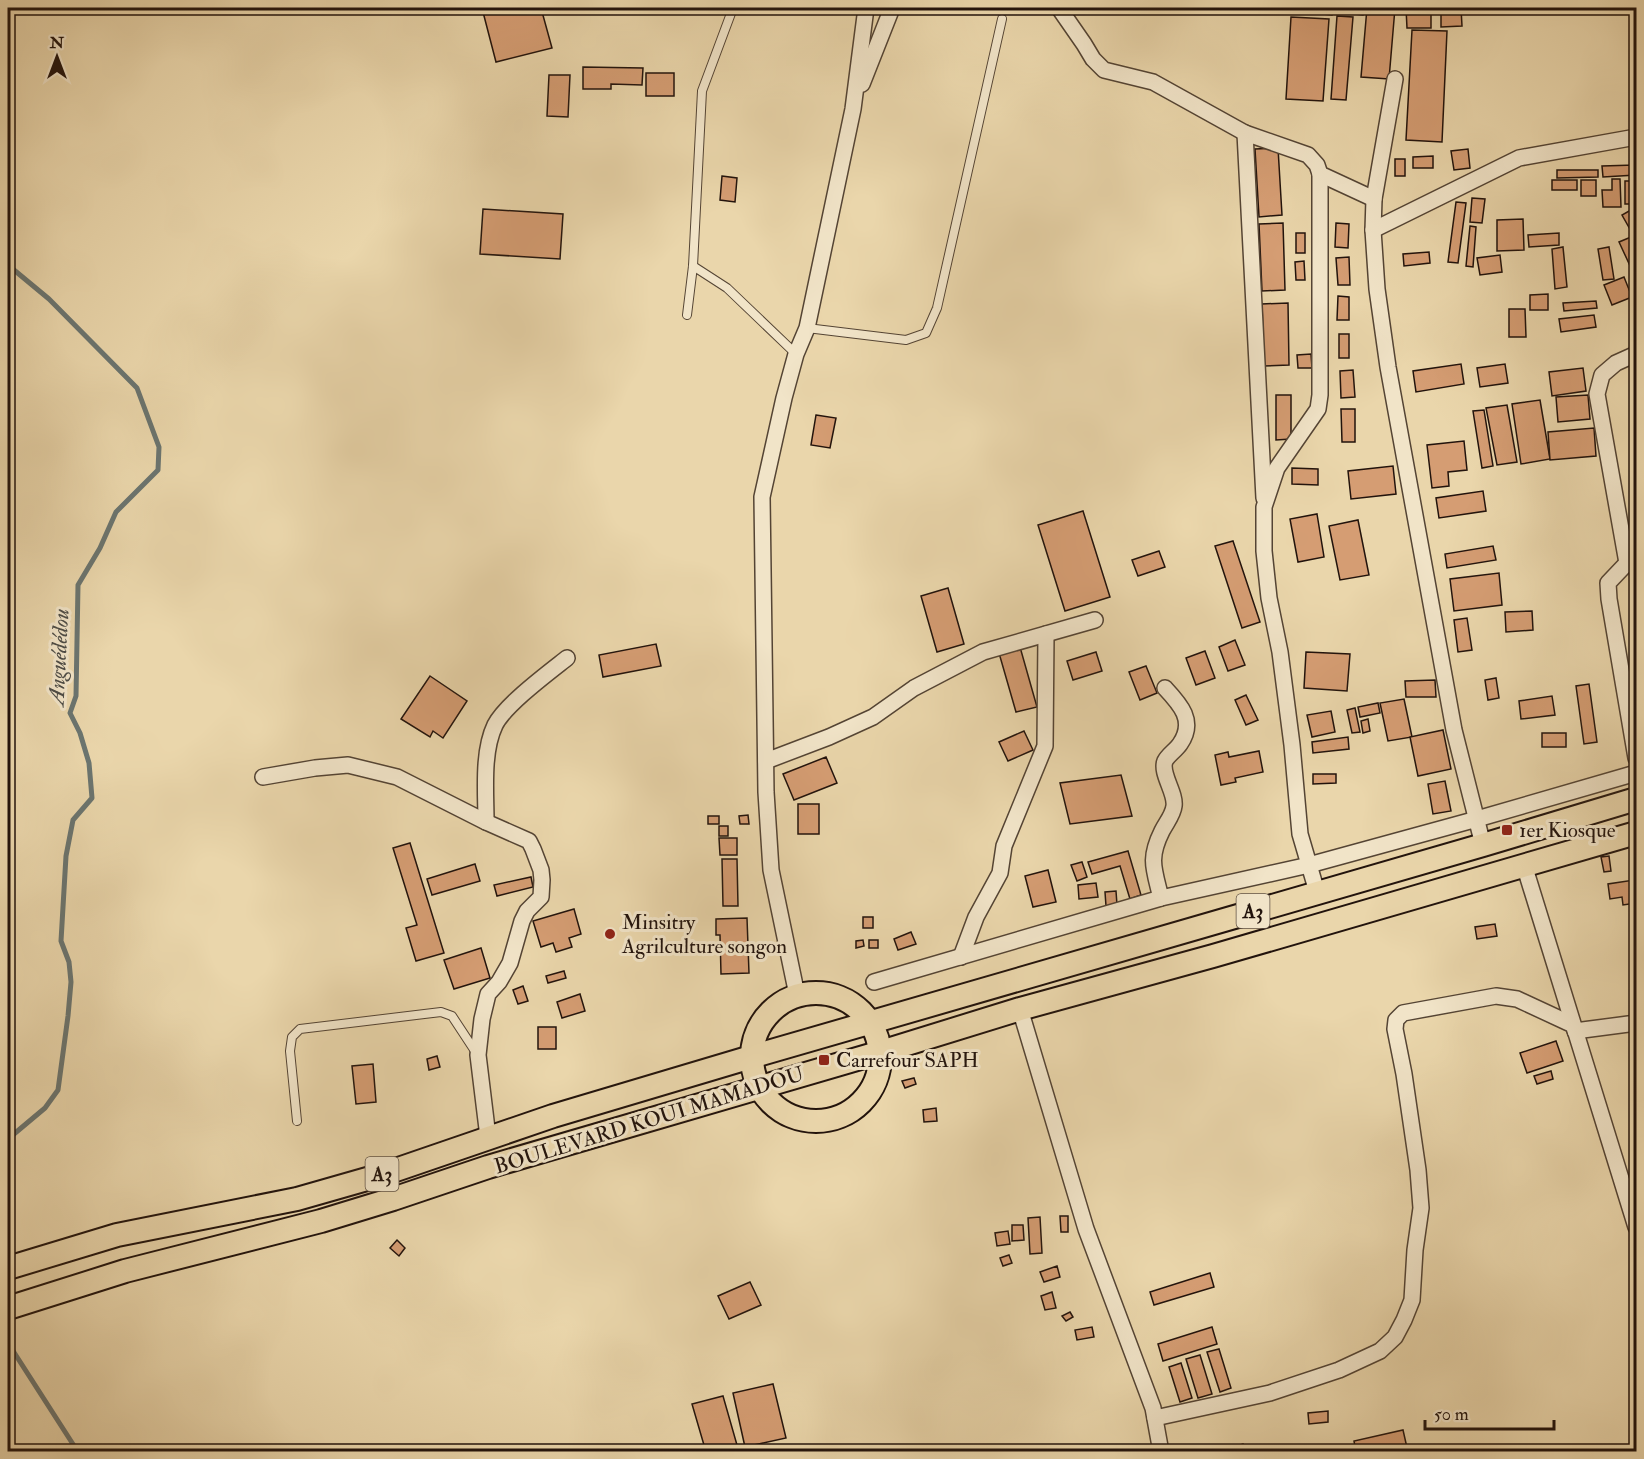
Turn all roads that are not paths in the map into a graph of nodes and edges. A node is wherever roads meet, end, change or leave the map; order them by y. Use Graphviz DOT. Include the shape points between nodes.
graph roads {
  1 [pos="733,8"];
  2 [pos="866,8"];
  3 [pos="892,8"];
  4 [pos="1059,8"];
  5 [pos="1002,19"];
  6 [pos="1395,79"];
  7 [pos="853,109"];
  8 [pos="1245,133"];
  9 [pos="1636,137"];
  10 [pos="1320,174"];
  11 [pos="1374,199"];
  12 [pos="1373,230"];
  13 [pos="693,266"];
  14 [pos="687,315"];
  15 [pos="807,328"];
  16 [pos="796,354"];
  17 [pos="1636,354"];
  18 [pos="1264,507"];
  19 [pos="1632,561"];
  20 [pos="1095,620"];
  21 [pos="1046,634"];
  22 [pos="567,658"];
  23 [pos="1165,688"];
  24 [pos="1636,758"];
  25 [pos="765,761"];
  26 [pos="1636,772"];
  27 [pos="263,777"];
  28 [pos="1636,799"];
  29 [pos="1477,819"];
  30 [pos="486,822"];
  31 [pos="1636,833"];
  32 [pos="1483,845"];
  33 [pos="1309,865"];
  34 [pos="1524,865"];
  35 [pos="1317,892"];
  36 [pos="1161,898"];
  37 [pos="961,957"];
  38 [pos="874,982"];
  39 [pos="797,995"];
  40 [pos="1020,1009"];
  41 [pos="870,1022"];
  42 [pos="1636,1023"];
  43 [pos="1574,1028"];
  44 [pos="880,1052"];
  45 [pos="478,1055"];
  46 [pos="751,1057"];
  47 [pos="758,1087"];
  48 [pos="297,1121"];
  49 [pos="488,1137"];
  50 [pos="1636,1227"];
  51 [pos="8,1268"];
  52 [pos="12,1307"];
  53 [pos="1155,1418"];
  54 [pos="1161,1452"];
  1 -- 13 [label="lane" via="702,91"];
  2 -- 7 [label="street"];
  3 -- 7 [label="street"];
  4 -- 8 [label="street" via="1104,70 1153,82"];
  5 -- 15 [label="lane" via="937,308 926,333 906,340"];
  6 -- 11 [label="street"];
  7 -- 15 [label="street"];
  8 -- 10 [label="street" via="1308,155"];
  8 -- 18 [label="street"];
  9 -- 12 [label="street" via="1519,158"];
  10 -- 11 [label="street"];
  10 -- 18 [label="street" via="1318,409 1277,468"];
  11 -- 12 [label="street"];
  12 -- 29 [label="street" via="1388,367 1454,730"];
  13 -- 14 [label="lane"];
  13 -- 16 [label="lane" via="727,288"];
  15 -- 16 [label="street"];
  16 -- 25 [label="street" via="762,497"];
  17 -- 19 [label="street" via="1602,375 1597,394"];
  18 -- 33 [label="street" via="1269,598 1280,652 1300,834"];
  19 -- 24 [label="street" via="1608,583"];
  20 -- 21 [label="street"];
  21 -- 25 [label="street" via="983,652 914,688 873,717"];
  21 -- 37 [label="street" via="1045,746 1004,846 1000,873 976,917"];
  22 -- 30 [label="street" via="505,710 495,724 487,751"];
  23 -- 36 [label="street" via="1187,720 1186,732 1164,767 1175,803 1156,843 1152,862"];
  25 -- 39 [label="street" via="771,870"];
  26 -- 29 [label="street"];
  27 -- 30 [label="street" via="348,765 398,777"];
  28 -- 32 [label="main road, BOULEVARD KOUI MAMADOU / A3"];
  29 -- 32 [label="street"];
  29 -- 33 [label="street"];
  30 -- 45 [label="street" via="529,841 542,880 541,897 522,921 510,963 488,994"];
  31 -- 34 [label="main road, BOULEVARD KOUI MAMADOU / A3"];
  32 -- 35 [label="main road, BOULEVARD KOUI MAMADOU / A3"];
  33 -- 35 [label="street"];
  33 -- 36 [label="street"];
  34 -- 40 [label="main road, BOULEVARD KOUI MAMADOU / A3"];
  34 -- 43 [label="street"];
  35 -- 41 [label="main road, BOULEVARD KOUI MAMADOU / A3"];
  36 -- 37 [label="street"];
  37 -- 38 [label="street"];
  39 -- 41 [label="main road" via="818,992 838,996 856,1006"];
  39 -- 46 [label="main road" via="778,1004 764,1018 754,1036"];
  40 -- 44 [label="main road, BOULEVARD KOUI MAMADOU / A3"];
  40 -- 53 [label="street" via="1086,1229"];
  41 -- 44 [label="main road"];
  41 -- 46 [label="main road, BOULEVARD KOUI MAMADOU / A3"];
  42 -- 43 [label="street"];
  43 -- 50 [label="street"];
  43 -- 53 [label="street" via="1517,999 1496,996 1403,1013 1396,1020 1395,1029 1421,1208 1412,1300 1395,1337 1380,1351 1339,1370 1270,1393"];
  44 -- 47 [label="main road, BOULEVARD KOUI MAMADOU / A3"];
  44 -- 47 [label="main road" via="879,1074 869,1094 854,1109 834,1119 812,1121 790,1116 772,1104"];
  45 -- 48 [label="lane" via="452,1016 441,1012 300,1029 292,1037 290,1051"];
  45 -- 49 [label="street"];
  46 -- 47 [label="main road"];
  46 -- 49 [label="main road, BOULEVARD KOUI MAMADOU / A3"];
  47 -- 52 [label="main road, BOULEVARD KOUI MAMADOU / A3" via="331,1218 125,1271"];
  49 -- 51 [label="main road, BOULEVARD KOUI MAMADOU / A3" via="297,1199 117,1235"];
  53 -- 54 [label="street"];
}
